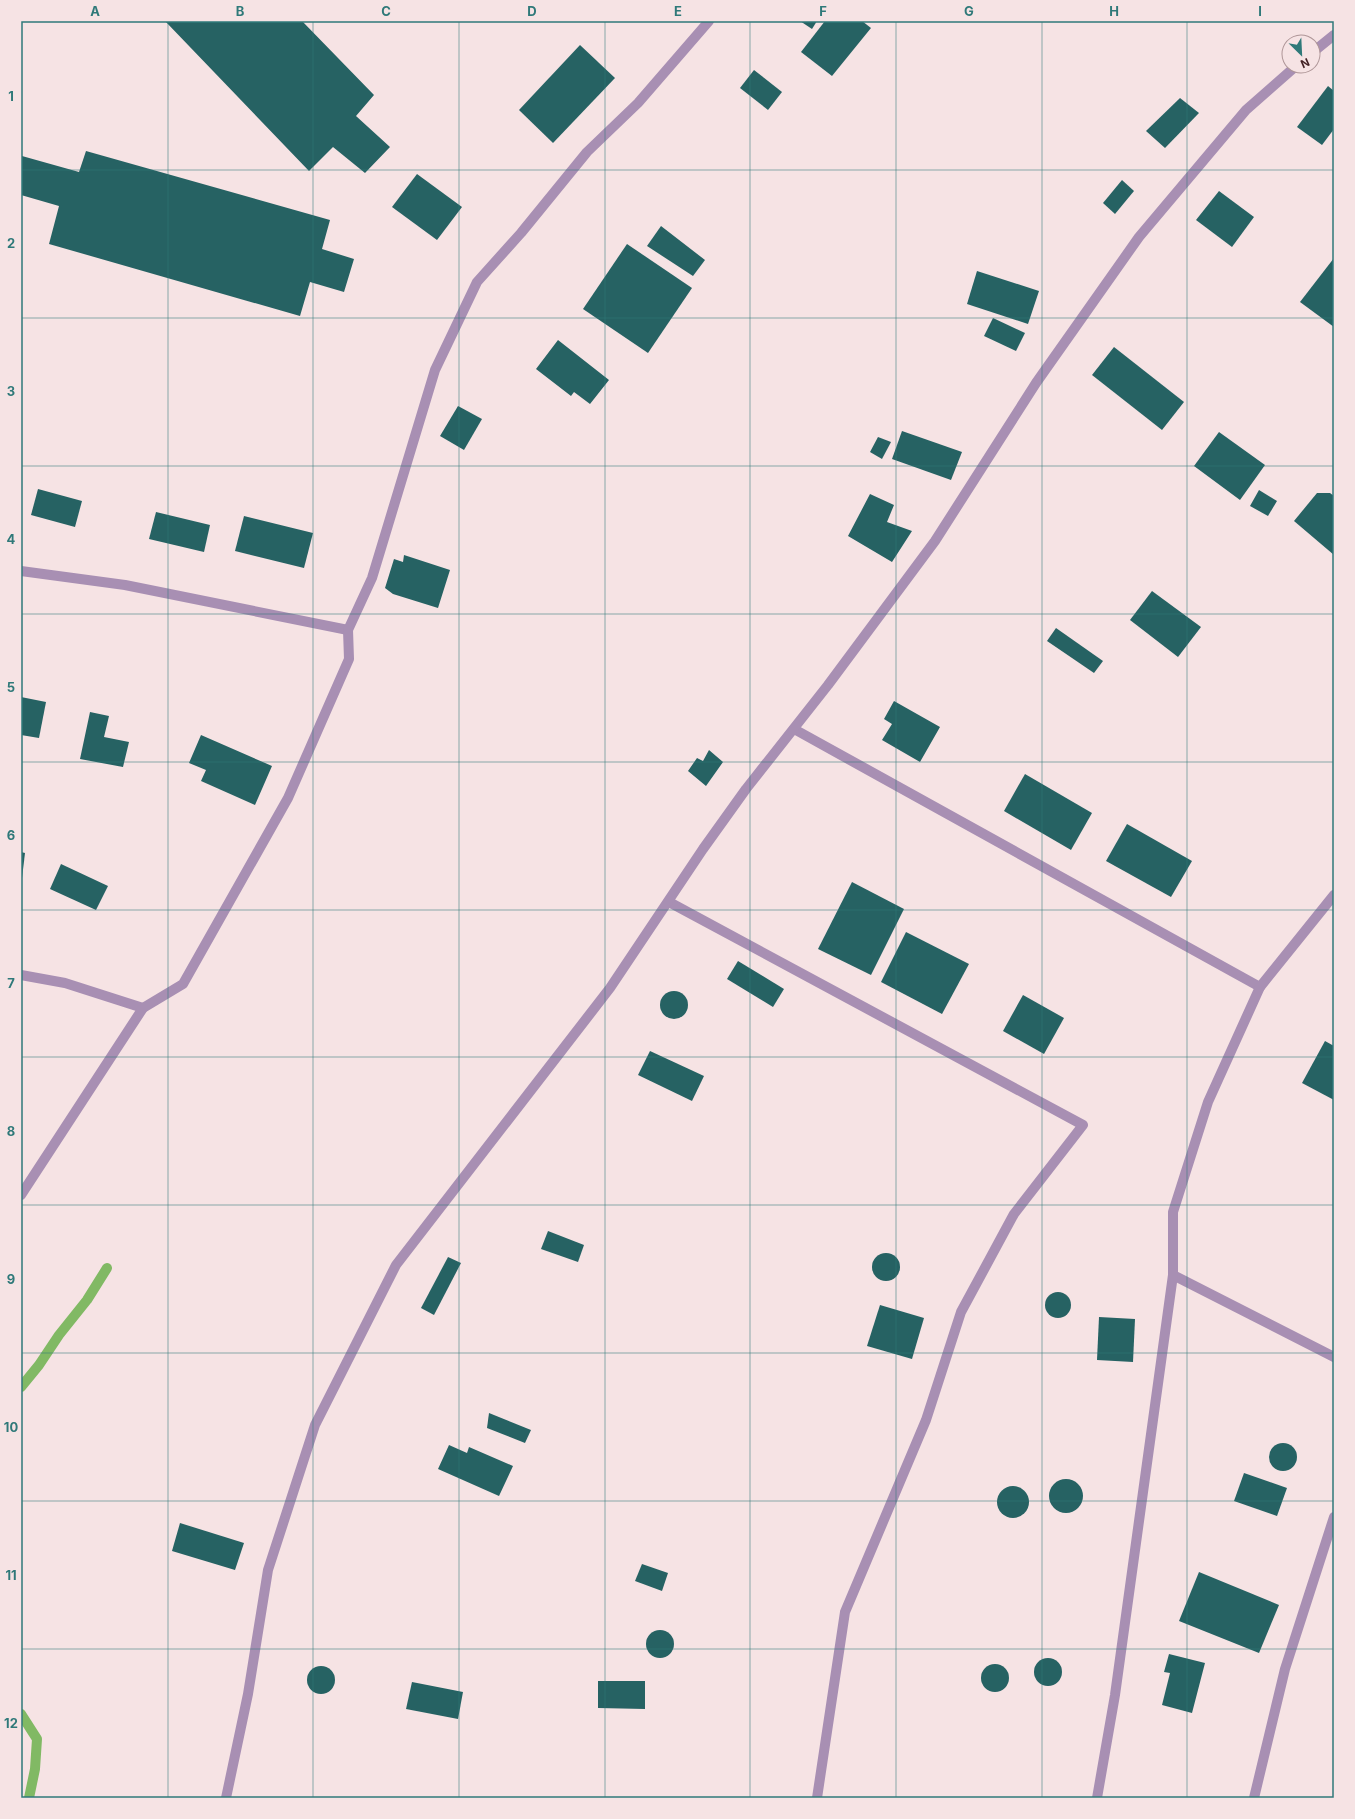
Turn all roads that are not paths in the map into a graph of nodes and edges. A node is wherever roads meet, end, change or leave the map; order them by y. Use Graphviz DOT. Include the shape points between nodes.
graph roads {
  1 [pos="709,21"];
  2 [pos="1334,35"];
  3 [pos="1321,46"];
  4 [pos="1287,74"];
  5 [pos="21,571"];
  6 [pos="348,630"];
  7 [pos="794,729"];
  8 [pos="1333,900"];
  9 [pos="669,902"];
  10 [pos="21,975"];
  11 [pos="1260,987"];
  12 [pos="143,1008"];
  13 [pos="21,1195"];
  14 [pos="1173,1275"];
  15 [pos="1334,1357"];
  16 [pos="1334,1516"];
  17 [pos="226,1798"];
  18 [pos="817,1798"];
  19 [pos="1097,1798"];
  20 [pos="1254,1798"];
  1 -- 6 [label="street" via="638,104 587,152 522,233 477,282 435,370 372,578"];
  2 -- 3 [label="street"];
  4 -- 7 [label="street" via="1246,110 1138,237 1036,383 935,541"];
  5 -- 6 [label="street" via="125,585"];
  6 -- 12 [label="street" via="349,659 288,798 183,984"];
  7 -- 9 [label="street" via="746,789"];
  7 -- 11 [label="street"];
  8 -- 11 [label="street"];
  9 -- 17 [label="street" via="610,988 396,1265 315,1425 268,1570 248,1694"];
  9 -- 18 [label="street" via="1083,1125 1014,1214 961,1312 926,1420 845,1612"];
  10 -- 12 [label="street" via="65,983"];
  11 -- 14 [label="street" via="1208,1102 1174,1212"];
  12 -- 13 [label="street"];
  14 -- 15 [label="street"];
  14 -- 19 [label="street" via="1115,1695"];
  16 -- 20 [label="street" via="1285,1669"];
}
